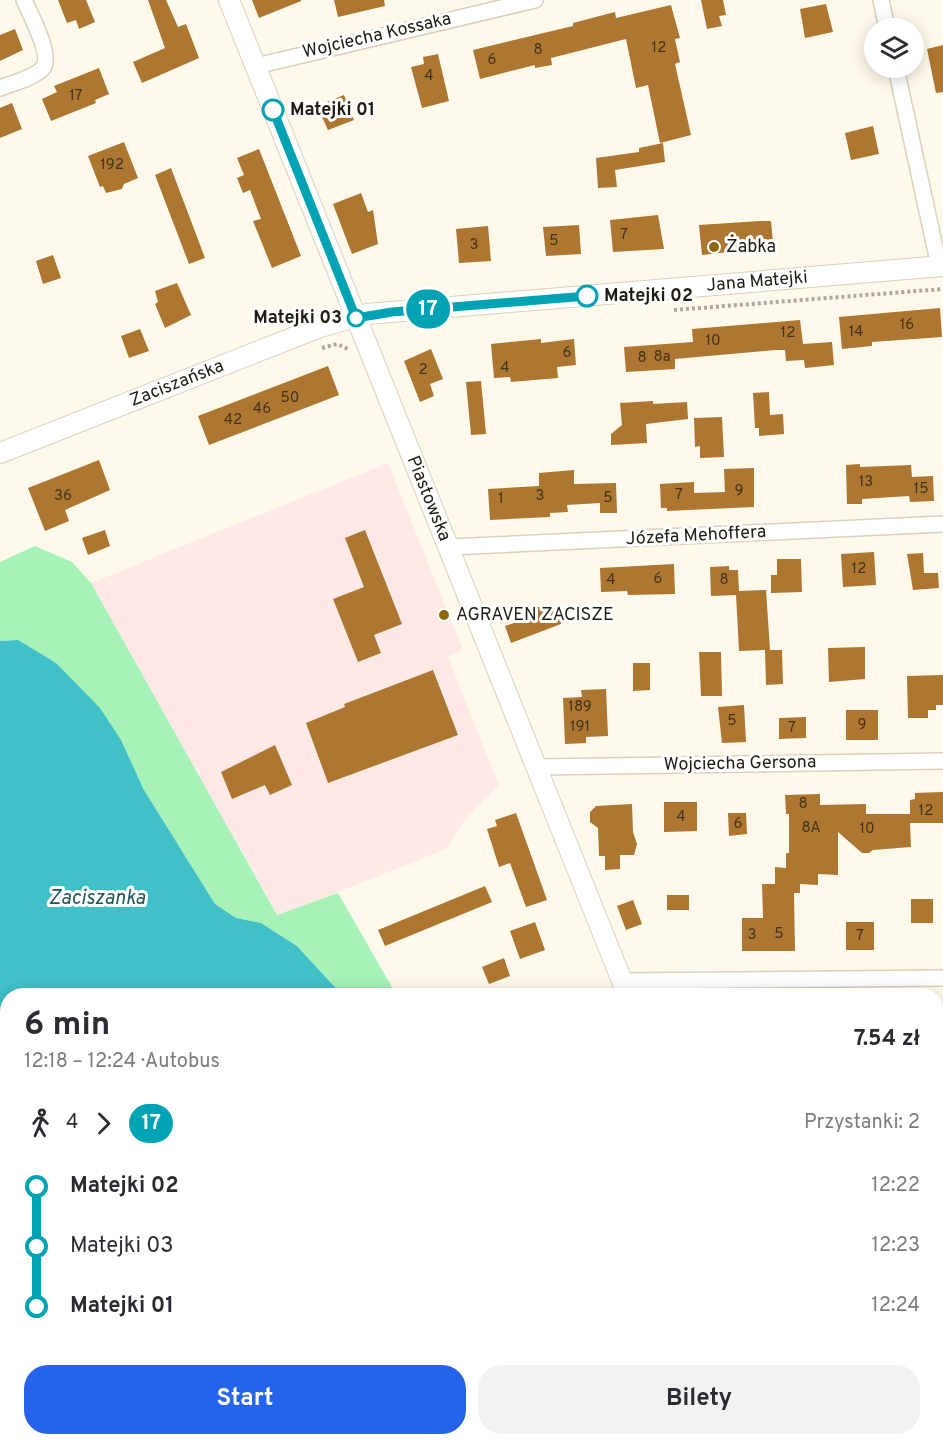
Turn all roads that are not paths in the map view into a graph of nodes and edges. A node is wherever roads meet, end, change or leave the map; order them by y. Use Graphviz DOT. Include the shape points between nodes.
graph roads {
  1 [pos="24,0"];
  2 [pos="230,0"];
  3 [pos="535,0"];
  4 [pos="881,0"];
  5 [pos="885,18"];
  6 [pos="255,66"];
  7 [pos="898,78"];
  8 [pos="0,88"];
  9 [pos="941,266"];
  10 [pos="356,318"];
  11 [pos="0,453"];
  12 [pos="943,524"];
  13 [pos="449,547"];
  14 [pos="943,761"];
  15 [pos="537,767"];
  16 [pos="943,978"];
  17 [pos="625,988"];
  18 [pos="654,988"];
  1 -- 8 [label="street" via="47,55 45,66"];
  2 -- 6 [label="street, Piastowska"];
  3 -- 6 [label="street, Wojciecha Kossaka"];
  4 -- 5 [label="street"];
  6 -- 10 [label="street, Piastowska"];
  7 -- 9 [label="street"];
  9 -- 10 [label="street, Jana Matejki"];
  10 -- 11 [label="street, Zaciszańska" via="320,327"];
  10 -- 13 [label="street, Piastowska"];
  12 -- 13 [label="street, Józefa Mehoffera"];
  13 -- 15 [label="street, Piastowska"];
  14 -- 15 [label="street, Wojciecha Gersona"];
  15 -- 17 [label="street, Piastowska"];
  16 -- 18 [label="street"];
}
